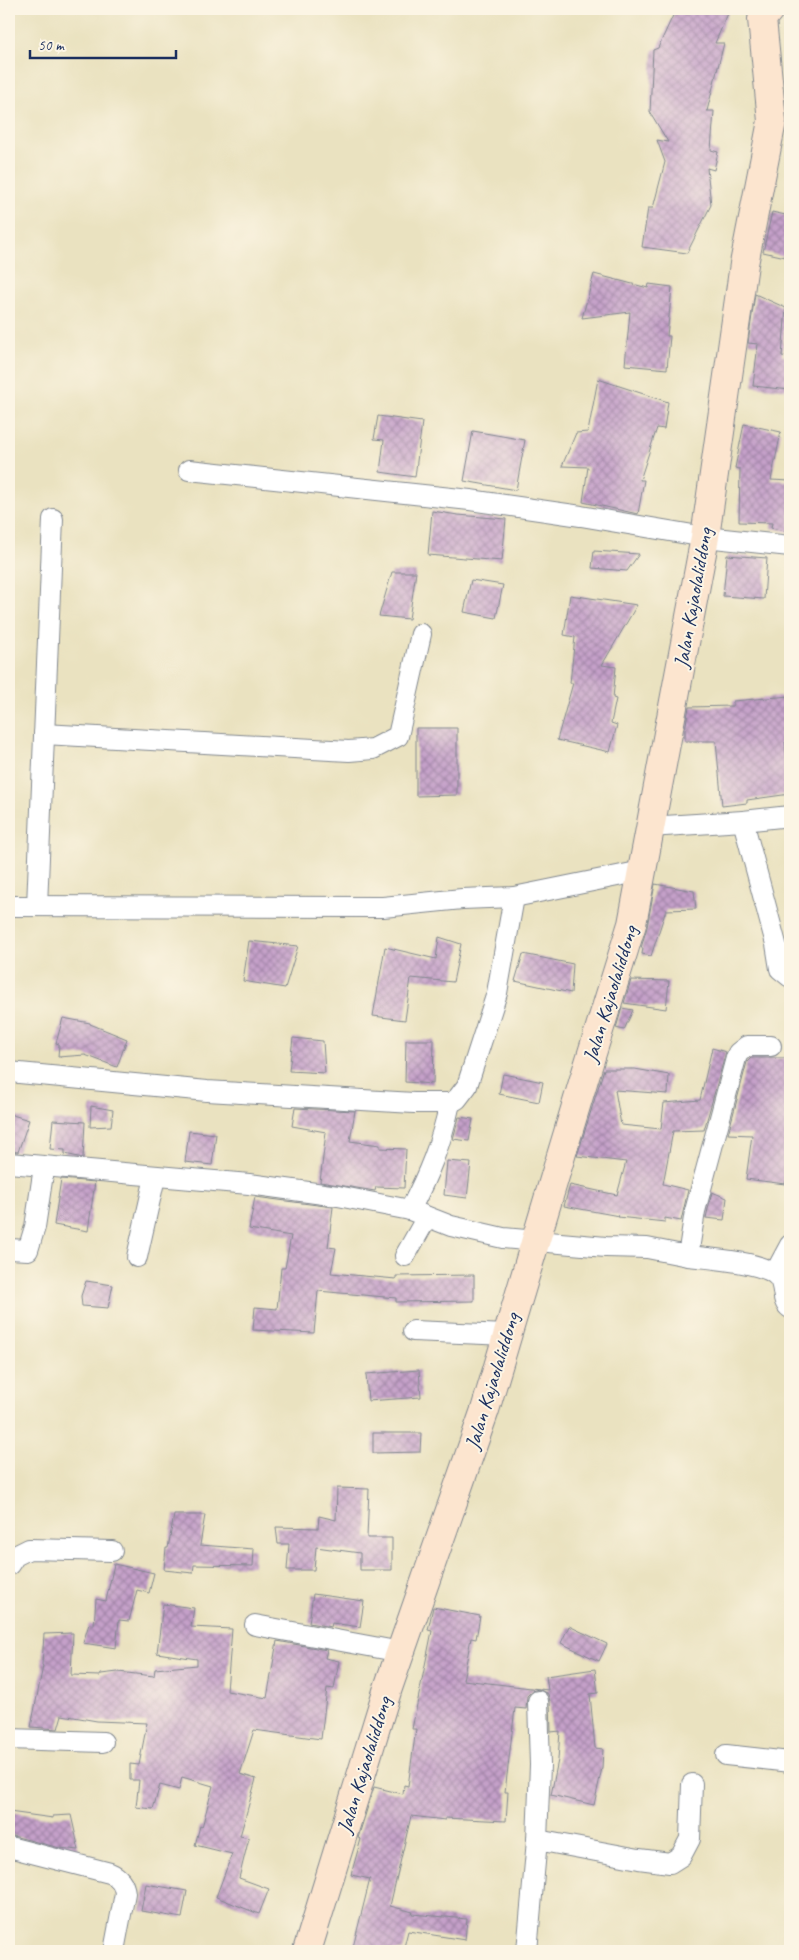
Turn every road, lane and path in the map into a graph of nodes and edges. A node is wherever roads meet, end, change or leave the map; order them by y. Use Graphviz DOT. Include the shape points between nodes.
graph roads {
  1 [pos="770,9"];
  2 [pos="781,123"];
  3 [pos="189,470"];
  4 [pos="53,519"];
  5 [pos="705,537"];
  6 [pos="790,546"];
  7 [pos="421,634"];
  8 [pos="44,734"];
  9 [pos="790,816"];
  10 [pos="743,821"];
  11 [pos="650,827"];
  12 [pos="642,871"];
  13 [pos="514,896"];
  14 [pos="9,906"];
  15 [pos="37,906"];
  16 [pos="790,977"];
  17 [pos="771,1046"];
  18 [pos="9,1072"];
  19 [pos="450,1103"];
  20 [pos="9,1163"];
  21 [pos="44,1166"];
  22 [pos="155,1177"];
  23 [pos="418,1214"];
  24 [pos="536,1241"];
  25 [pos="790,1245"];
  26 [pos="9,1249"];
  27 [pos="405,1256"];
  28 [pos="688,1256"];
  29 [pos="137,1257"];
  30 [pos="775,1273"];
  31 [pos="790,1308"];
  32 [pos="413,1331"];
  33 [pos="507,1335"];
  34 [pos="112,1551"];
  35 [pos="9,1565"];
  36 [pos="255,1625"];
  37 [pos="400,1652"];
  38 [pos="538,1702"];
  39 [pos="9,1739"];
  40 [pos="103,1742"];
  41 [pos="726,1755"];
  42 [pos="790,1762"];
  43 [pos="692,1784"];
  44 [pos="537,1840"];
  45 [pos="9,1847"];
  46 [pos="114,1951"];
  47 [pos="307,1951"];
  48 [pos="527,1951"];
  1 -- 2 [label="street, Jalan Kajaolaliddong" via="762,19"];
  2 -- 5 [label="street, Jalan Kajaolaliddong" via="744,264"];
  3 -- 5 [label="street" via="470,500"];
  4 -- 8 [label="street"];
  5 -- 6 [label="street"];
  5 -- 11 [label="street, Jalan Kajaolaliddong"];
  7 -- 8 [label="street" via="398,736 373,749 349,751"];
  8 -- 15 [label="street"];
  9 -- 10 [label="street"];
  10 -- 11 [label="street"];
  10 -- 16 [label="street" via="780,969"];
  11 -- 12 [label="street, Jalan Kajaolaliddong"];
  12 -- 13 [label="street"];
  12 -- 24 [label="street, Jalan Kajaolaliddong" via="632,924"];
  13 -- 15 [label="street" via="383,908"];
  13 -- 19 [label="street" via="497,993 467,1086"];
  14 -- 15 [label="street"];
  17 -- 28 [label="street" via="746,1046 736,1058 695,1212"];
  18 -- 19 [label="street" via="208,1091"];
  19 -- 23 [label="street" via="444,1134"];
  20 -- 21 [label="street"];
  21 -- 22 [label="street"];
  21 -- 26 [label="street" via="35,1227 28,1250"];
  22 -- 23 [label="street" via="249,1184 338,1196"];
  22 -- 29 [label="street"];
  23 -- 24 [label="street" via="480,1233"];
  23 -- 27 [label="street"];
  24 -- 28 [label="street" via="647,1248"];
  24 -- 33 [label="street, Jalan Kajaolaliddong"];
  25 -- 30 [label="street"];
  28 -- 30 [label="street" via="741,1263"];
  30 -- 31 [label="street" via="780,1278 785,1303"];
  32 -- 33 [label="street"];
  33 -- 37 [label="street, Jalan Kajaolaliddong" via="458,1491"];
  34 -- 35 [label="street" via="30,1549 15,1556"];
  36 -- 37 [label="street"];
  37 -- 47 [label="street, Jalan Kajaolaliddong"];
  38 -- 44 [label="street"];
  39 -- 40 [label="street"];
  41 -- 42 [label="street"];
  43 -- 44 [label="street" via="690,1839 681,1856 670,1863"];
  44 -- 48 [label="street"];
  45 -- 46 [label="street" via="119,1878 125,1893"];
}
